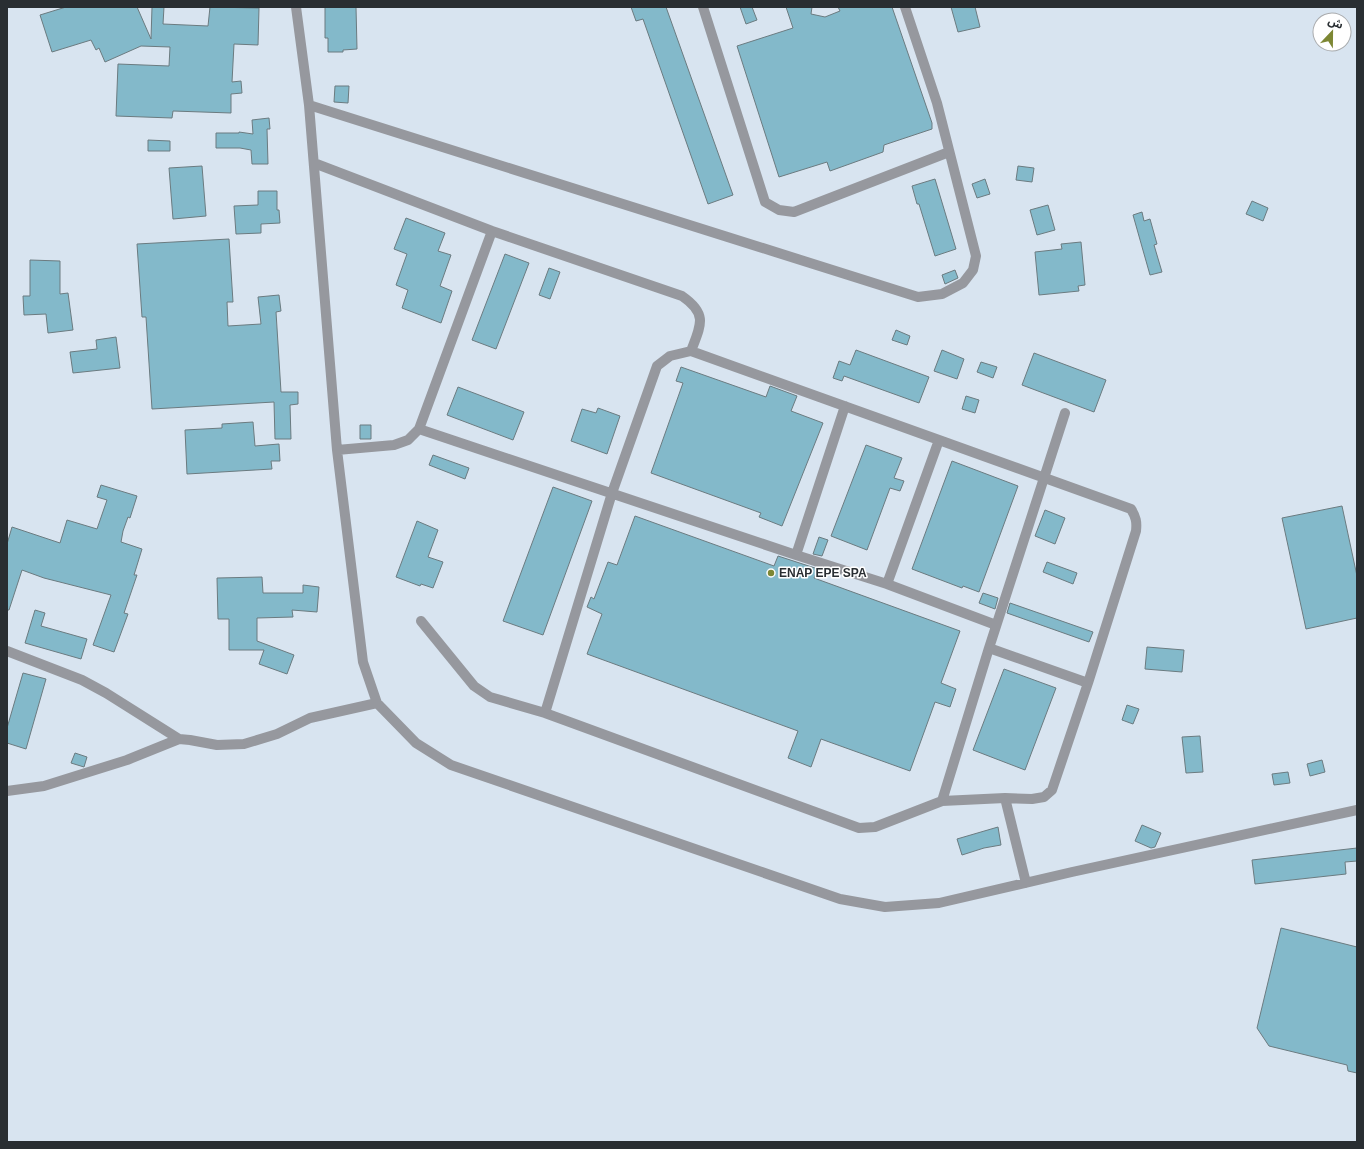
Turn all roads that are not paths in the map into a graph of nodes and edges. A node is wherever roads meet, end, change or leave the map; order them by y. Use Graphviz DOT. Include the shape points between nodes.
graph roads {
  1 [pos="296,7"];
  2 [pos="703,7"];
  3 [pos="905,7"];
  4 [pos="309,105"];
  5 [pos="949,152"];
  6 [pos="314,163"];
  7 [pos="492,231"];
  8 [pos="691,351"];
  9 [pos="845,406"];
  10 [pos="1065,413"];
  11 [pos="419,429"];
  12 [pos="940,440"];
  13 [pos="336,450"];
  14 [pos="1044,477"];
  15 [pos="612,493"];
  16 [pos="796,555"];
  17 [pos="887,584"];
  18 [pos="421,621"];
  19 [pos="996,625"];
  20 [pos="989,648"];
  21 [pos="7,651"];
  22 [pos="1088,683"];
  23 [pos="377,703"];
  24 [pos="545,713"];
  25 [pos="179,740"];
  26 [pos="7,791"];
  27 [pos="1005,798"];
  28 [pos="942,801"];
  29 [pos="1357,810"];
  30 [pos="1026,883"];
  1 -- 4 [label="street"];
  2 -- 5 [label="street" via="765,202 779,210 794,212"];
  3 -- 5 [label="street" via="937,103"];
  4 -- 5 [label="street" via="918,297 942,294 963,283 972,270 976,256"];
  4 -- 6 [label="street"];
  6 -- 7 [label="street"];
  6 -- 13 [label="street"];
  7 -- 8 [label="street" via="682,296 692,302 699,312 700,327"];
  7 -- 11 [label="street"];
  8 -- 9 [label="street"];
  8 -- 15 [label="street" via="670,356 657,366"];
  9 -- 12 [label="street"];
  9 -- 16 [label="street"];
  10 -- 14 [label="street"];
  11 -- 13 [label="street" via="408,440 394,445"];
  11 -- 15 [label="street"];
  12 -- 14 [label="street"];
  12 -- 17 [label="street"];
  13 -- 23 [label="street" via="363,662"];
  14 -- 19 [label="street"];
  14 -- 22 [label="street" via="1131,509 1137,523"];
  15 -- 16 [label="street"];
  15 -- 24 [label="street"];
  16 -- 17 [label="street"];
  17 -- 19 [label="street"];
  18 -- 24 [label="street" via="474,686 490,697"];
  19 -- 20 [label="street"];
  20 -- 22 [label="street"];
  20 -- 28 [label="street"];
  21 -- 25 [label="street" via="82,680"];
  22 -- 27 [label="street" via="1052,790 1044,797"];
  23 -- 25 [label="street" via="310,718 277,734 244,744 217,745"];
  23 -- 30 [label="street" via="416,743 451,765 840,899 885,907 939,903"];
  24 -- 28 [label="street" via="859,828 875,827"];
  25 -- 26 [label="street" via="127,760 44,786"];
  27 -- 28 [label="street"];
  27 -- 30 [label="street"];
  29 -- 30 [label="street"];
}
